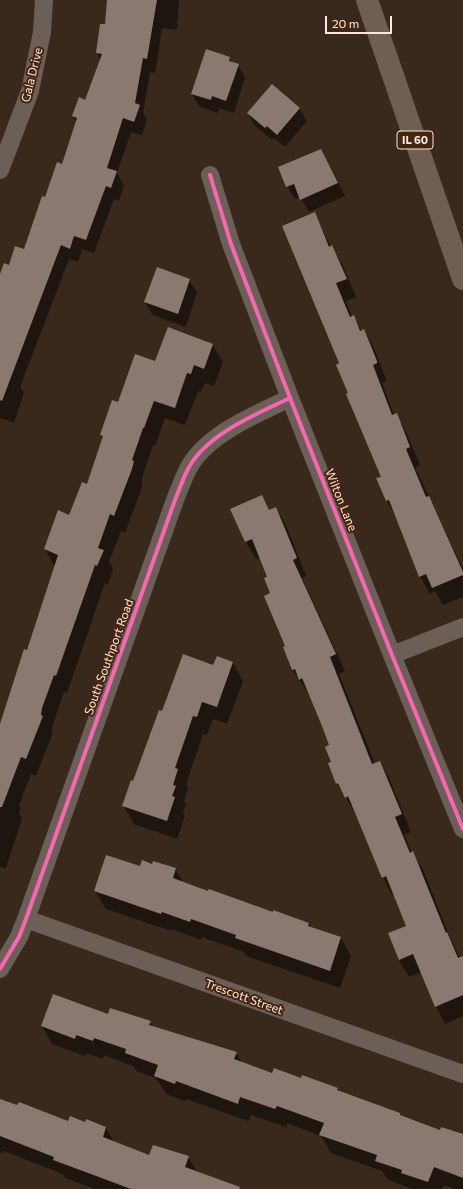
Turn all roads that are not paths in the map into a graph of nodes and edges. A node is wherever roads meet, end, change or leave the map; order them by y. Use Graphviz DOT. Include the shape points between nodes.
graph roads {
  1 [pos="44,0"];
  2 [pos="367,0"];
  3 [pos="0,170"];
  4 [pos="210,175"];
  5 [pos="463,279"];
  6 [pos="290,398"];
  7 [pos="463,627"];
  8 [pos="392,655"];
  9 [pos="463,829"];
  10 [pos="26,919"];
  11 [pos="0,969"];
  12 [pos="463,1074"];
  1 -- 3 [label="street, Gala Drive" via="42,32 30,91"];
  2 -- 5 [label="main road, IL 60"];
  4 -- 6 [label="street, Wilton Lane" via="230,244"];
  6 -- 8 [label="street, Wilton Lane"];
  6 -- 10 [label="street, South Southport Road" via="249,418 211,441 188,467"];
  7 -- 8 [label="street"];
  8 -- 9 [label="street, Wilton Lane"];
  10 -- 11 [label="street, South Southport Road" via="19,937"];
  10 -- 12 [label="street, Trescott Street"];
}
